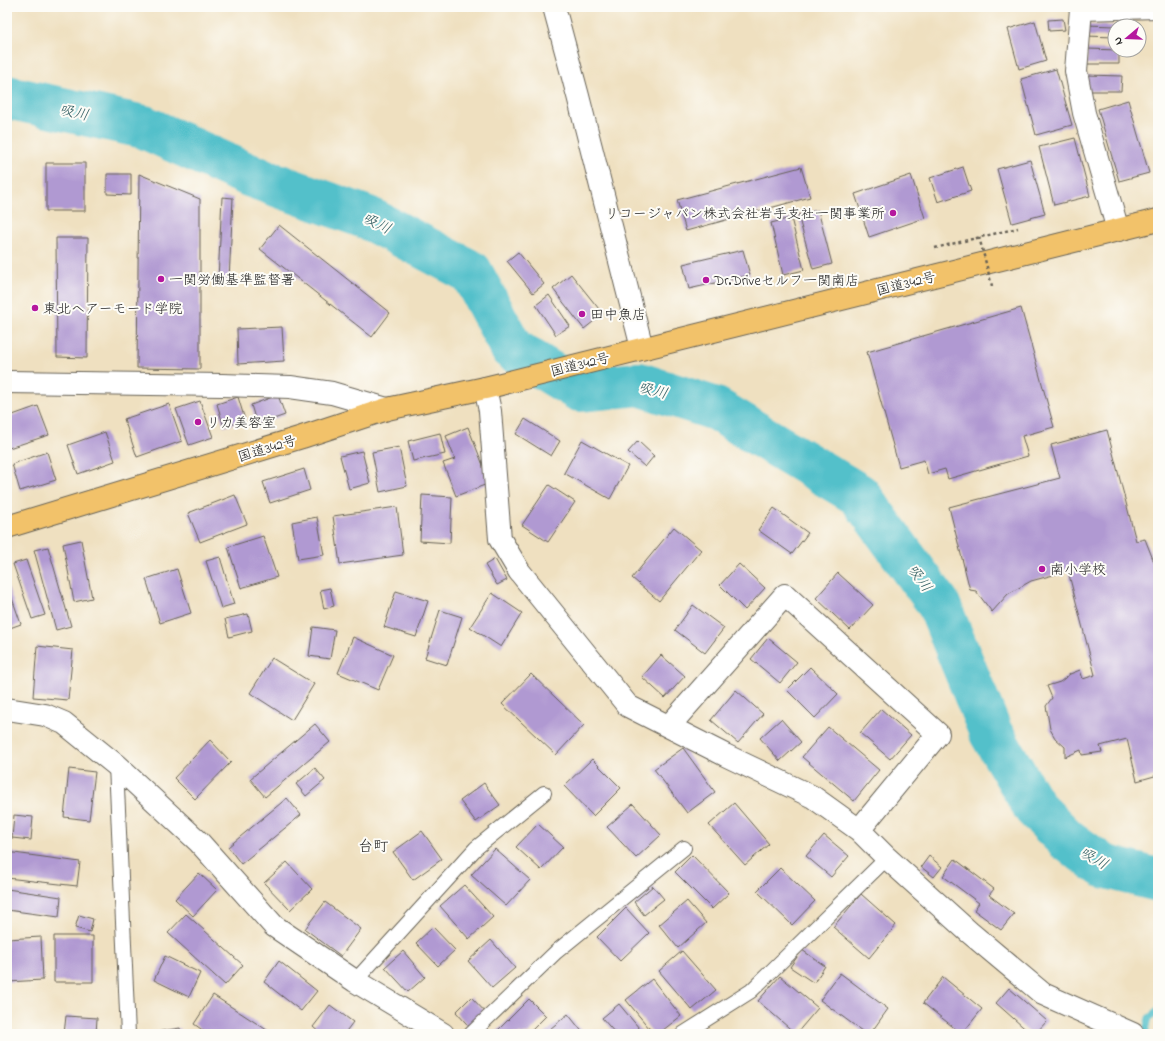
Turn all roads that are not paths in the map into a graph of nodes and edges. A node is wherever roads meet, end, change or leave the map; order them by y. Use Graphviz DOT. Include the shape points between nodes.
graph roads {
  1 [pos="554,7"];
  2 [pos="1158,7"];
  3 [pos="1081,8"];
  4 [pos="1158,220"];
  5 [pos="1118,230"];
  6 [pos="642,348"];
  7 [pos="7,382"];
  8 [pos="484,388"];
  9 [pos="387,409"];
  10 [pos="7,527"];
  11 [pos="7,709"];
  12 [pos="669,726"];
  13 [pos="116,765"];
  14 [pos="544,794"];
  15 [pos="859,830"];
  16 [pos="684,848"];
  17 [pos="886,858"];
  18 [pos="354,980"];
  19 [pos="128,1034"];
  20 [pos="442,1034"];
  21 [pos="470,1034"];
  22 [pos="683,1034"];
  23 [pos="1133,1034"];
  1 -- 6 [label="street"];
  2 -- 3 [label="street"];
  3 -- 5 [label="street" via="1076,71 1084,113"];
  4 -- 5 [label="highway, 国道342号"];
  5 -- 6 [label="highway, 国道342号"];
  6 -- 8 [label="highway, 国道342号"];
  7 -- 9 [label="street" via="290,387 332,393"];
  8 -- 9 [label="highway, 国道342号"];
  8 -- 12 [label="street" via="490,411 500,539 519,571 628,706"];
  9 -- 10 [label="highway, 国道342号"];
  11 -- 13 [label="street" via="45,714 64,723"];
  12 -- 15 [label="street" via="813,797"];
  12 -- 15 [label="street" via="785,595 938,734"];
  13 -- 18 [label="street" via="199,842 274,926"];
  13 -- 19 [label="lane"];
  14 -- 18 [label="lane" via="476,848"];
  15 -- 17 [label="street"];
  16 -- 21 [label="lane" via="556,952"];
  17 -- 22 [label="lane" via="751,991"];
  17 -- 23 [label="street" via="1043,994"];
  18 -- 20 [label="street"];
}
